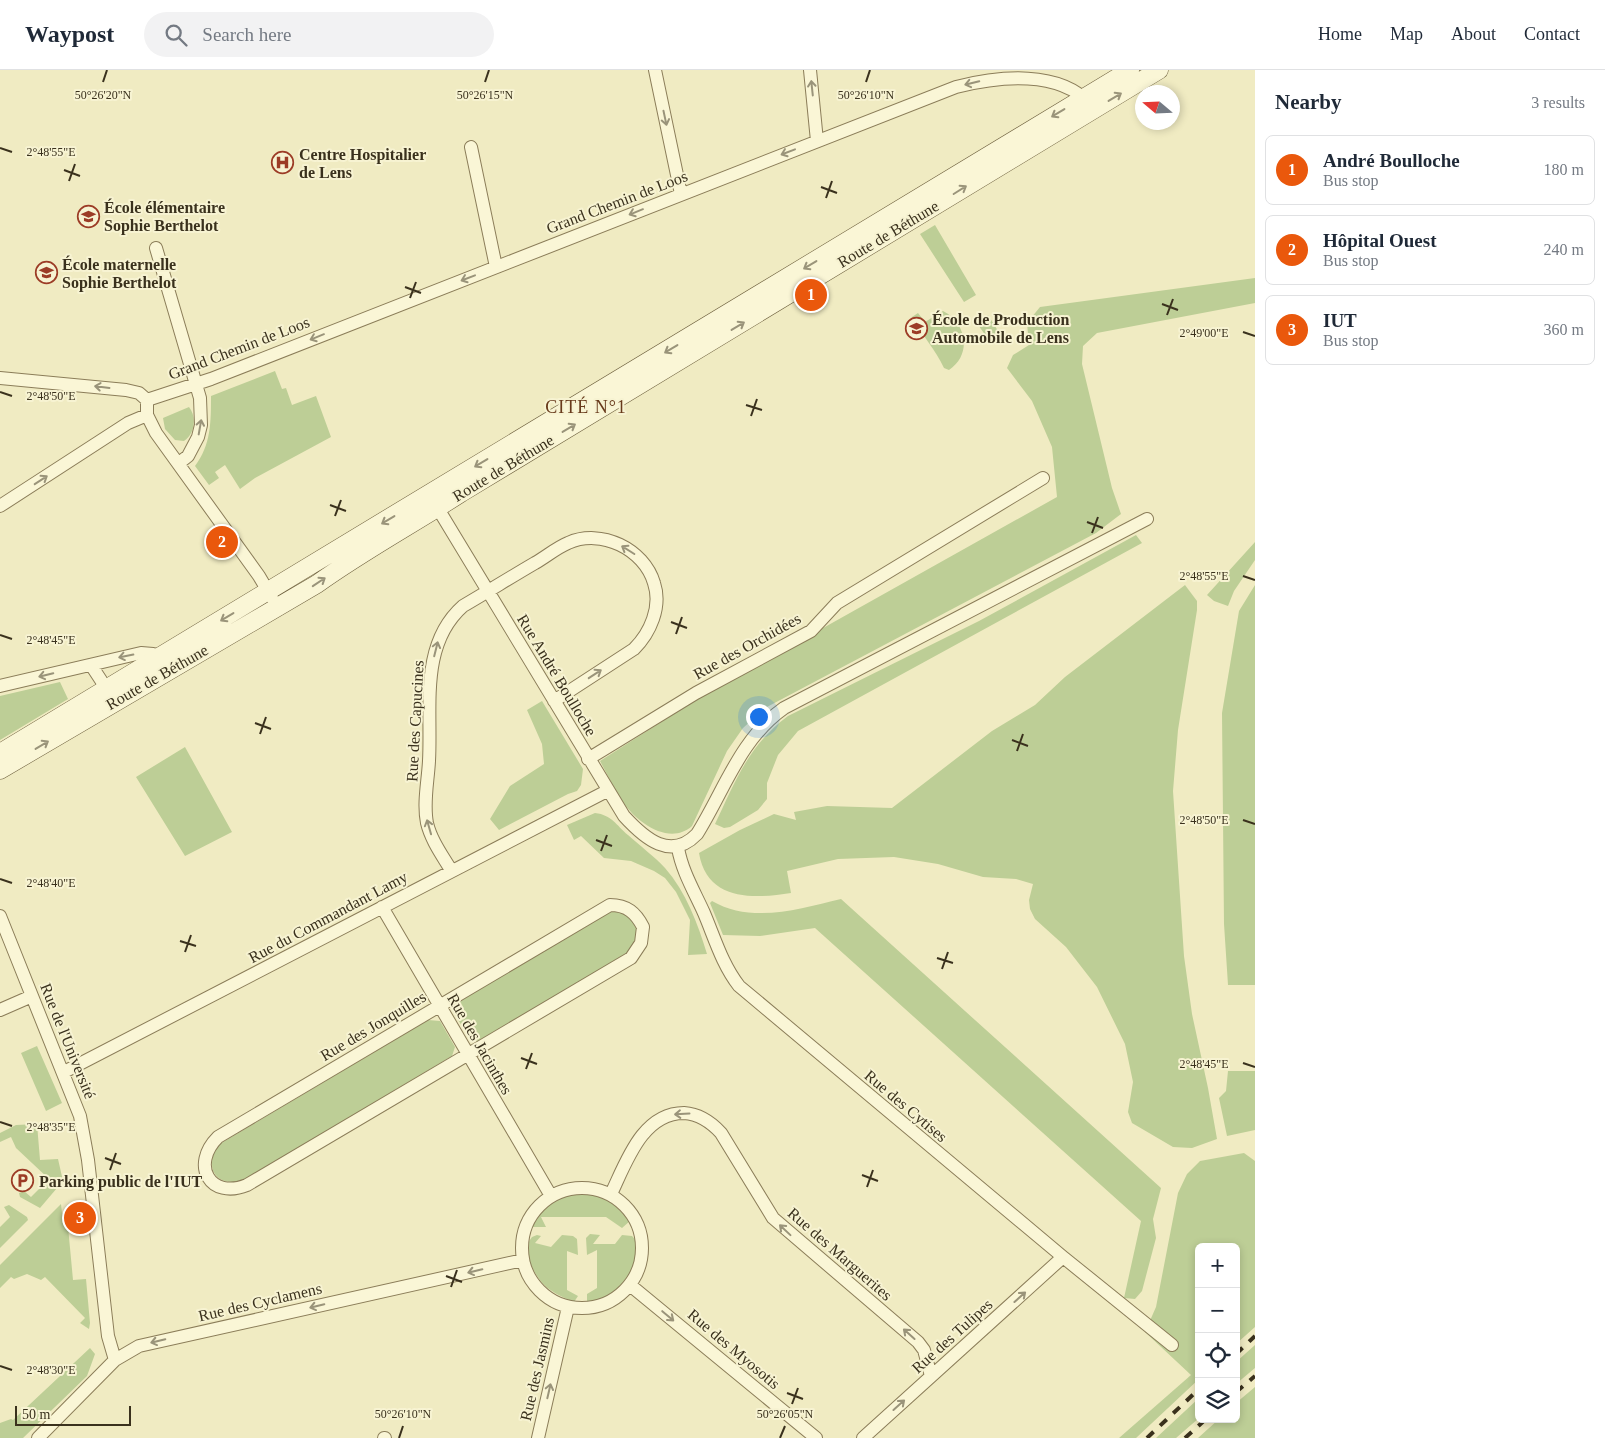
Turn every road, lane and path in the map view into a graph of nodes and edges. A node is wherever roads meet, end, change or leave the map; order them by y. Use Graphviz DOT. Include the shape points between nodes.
graph roads {
  1 [pos="655,70"];
  2 [pos="810,70"];
  3 [pos="1130,70"];
  4 [pos="1159,70"];
  5 [pos="1090,103"];
  6 [pos="817,141"];
  7 [pos="471,147"];
  8 [pos="681,194"];
  9 [pos="156,248"];
  10 [pos="496,267"];
  11 [pos="0,378"];
  12 [pos="196,384"];
  13 [pos="147,400"];
  14 [pos="147,415"];
  15 [pos="179,463"];
  16 [pos="1043,478"];
  17 [pos="434,501"];
  18 [pos="0,506"];
  19 [pos="1148,519"];
  20 [pos="488,591"];
  21 [pos="273,599"];
  22 [pos="166,663"];
  23 [pos="91,664"];
  24 [pos="0,686"];
  25 [pos="111,695"];
  26 [pos="554,701"];
  27 [pos="0,753"];
  28 [pos="588,759"];
  29 [pos="0,770"];
  30 [pos="607,791"];
  31 [pos="678,848"];
  32 [pos="451,870"];
  33 [pos="382,907"];
  34 [pos="0,916"];
  35 [pos="32,996"];
  36 [pos="440,1006"];
  37 [pos="0,1010"];
  38 [pos="467,1055"];
  39 [pos="64,1072"];
  40 [pos="611,1194"];
  41 [pos="552,1196"];
  42 [pos="1063,1257"];
  43 [pos="523,1260"];
  44 [pos="630,1285"];
  45 [pos="568,1307"];
  46 [pos="1172,1345"];
  47 [pos="115,1360"];
  48 [pos="931,1376"];
  49 [pos="38,1438"];
  50 [pos="538,1438"];
  51 [pos="816,1438"];
  52 [pos="863,1438"];
  1 -- 8 [label="street, one-way"];
  6 -- 2 [label="street, one-way"];
  3 -- 5 [label="main road, Route de Béthune"];
  5 -- 4 [label="main road, Route de Béthune, one-way"];
  5 -- 6 [label="street, Grand Chemin de Loos, one-way" via="1073,86 1053,79 1018,75 998,77 956,87"];
  5 -- 17 [label="main road, Route de Béthune"];
  6 -- 8 [label="street, Grand Chemin de Loos, one-way"];
  7 -- 10 [label="street"];
  8 -- 10 [label="street, Grand Chemin de Loos, one-way"];
  9 -- 12 [label="street"];
  10 -- 12 [label="street, Grand Chemin de Loos, one-way"];
  13 -- 11 [label="street, one-way" via="139,393 126,390"];
  12 -- 13 [label="street, Grand Chemin de Loos"];
  15 -- 12 [label="street, one-way" via="194,448 201,425"];
  13 -- 14 [label="street"];
  14 -- 15 [label="street"];
  18 -- 14 [label="street, one-way" via="128,423"];
  15 -- 21 [label="street"];
  16 -- 28 [label="street, Rue des Orchidées" via="837,603 811,631 696,693"];
  17 -- 20 [label="street, Rue André Boulloche"];
  17 -- 21 [label="main road, Route de Béthune" via="372,549 356,556 317,584"];
  19 -- 31 [label="street" via="784,708 746,744 697,834"];
  20 -- 26 [label="street, Rue André Boulloche"];
  26 -- 20 [label="street, one-way" via="641,642 655,609 655,584 650,573 643,562 626,548 604,540 580,540 568,543"];
  32 -- 20 [label="street, Rue des Capucines, one-way" via="432,837 425,812 430,759 431,671 440,635 449,618"];
  21 -- 22 [label="main road, Route de Béthune"];
  22 -- 23 [label="street, one-way" via="141,653"];
  22 -- 25 [label="main road, Route de Béthune"];
  23 -- 24 [label="street, one-way"];
  23 -- 25 [label="street"];
  25 -- 27 [label="main road, Route de Béthune"];
  29 -- 25 [label="main road, Route de Béthune, one-way"];
  26 -- 28 [label="street, Rue André Boulloche"];
  28 -- 30 [label="street, Rue André Boulloche"];
  30 -- 31 [label="street, Rue André Boulloche" via="637,829 659,844"];
  30 -- 32 [label="street, Rue du Commandant Lamy"];
  31 -- 42 [label="street, Rue des Cytises" via="720,956 739,986"];
  32 -- 33 [label="street, Rue du Commandant Lamy"];
  33 -- 36 [label="street, Rue des Jacinthes"];
  33 -- 39 [label="street, Rue du Commandant Lamy"];
  34 -- 35 [label="street, Rue de l'Université"];
  35 -- 37 [label="street"];
  35 -- 39 [label="street, Rue de l'Université"];
  36 -- 38 [label="street, Rue des Jacinthes"];
  36 -- 38 [label="street, Rue des Jonquilles" via="610,905 624,907 639,918 644,936 631,958"];
  36 -- 38 [label="street, Rue des Jonquilles" via="218,1137 205,1155 206,1174 219,1186 230,1189 247,1185"];
  38 -- 41 [label="street, Rue des Jacinthes"];
  39 -- 47 [label="street, Rue de l'Université" via="84,1134 108,1336"];
  40 -- 41 [label="street" via="587,1187 562,1190"];
  40 -- 44 [label="street" via="629,1209 640,1230 640,1264"];
  48 -- 40 [label="street, Rue des Marguerites, one-way" via="924,1350 918,1342 773,1218 721,1132 712,1124 690,1114 669,1115 657,1121 635,1146"];
  41 -- 43 [label="street" via="528,1221 522,1246"];
  42 -- 46 [label="street, Rue des Cytises"];
  48 -- 42 [label="street, Rue des Tulipes, one-way"];
  43 -- 45 [label="street" via="534,1285 549,1299"];
  43 -- 47 [label="street, Rue des Cyclamens, one-way" via="139,1346"];
  44 -- 45 [label="street" via="609,1302 596,1307"];
  44 -- 51 [label="street, Rue des Myosotis, one-way"];
  50 -- 45 [label="street, Rue des Jasmins, one-way"];
  47 -- 49 [label="street, Rue des Cyclamens"];
  52 -- 48 [label="street, Rue des Tulipes, one-way"];
}
